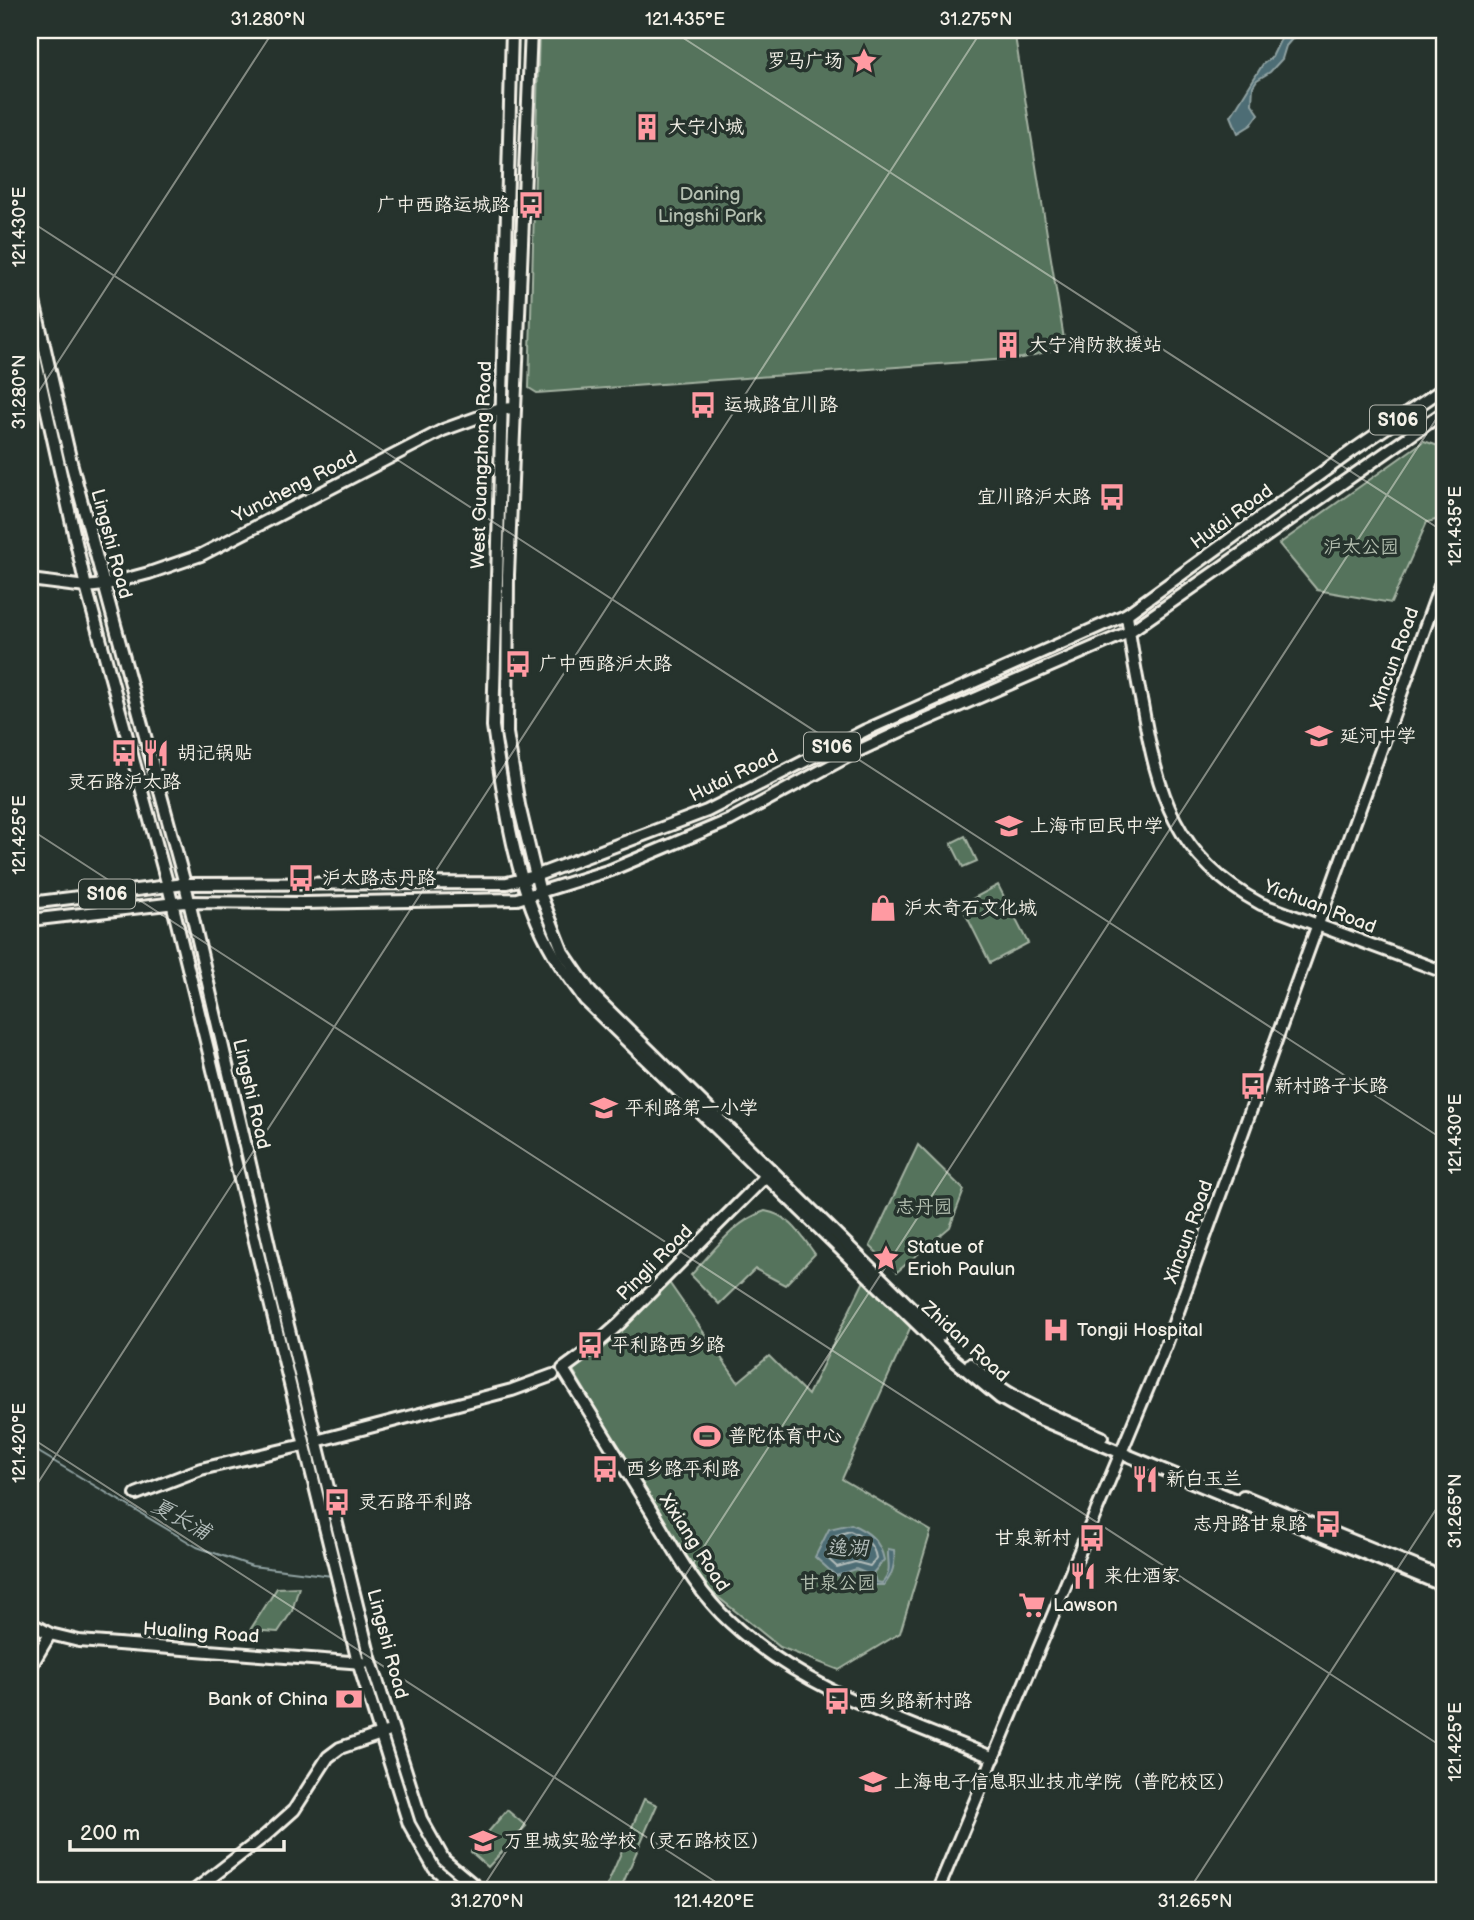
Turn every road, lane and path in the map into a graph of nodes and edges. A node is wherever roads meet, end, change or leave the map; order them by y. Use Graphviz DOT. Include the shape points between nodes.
graph roads {
  1 [pos="512,33"];
  2 [pos="531,34"];
  3 [pos="507,189"];
  4 [pos="525,190"];
  5 [pos="30,284"];
  6 [pos="30,335"];
  7 [pos="1444,388"];
  8 [pos="515,408"];
  9 [pos="501,409"];
  10 [pos="1444,412"];
  11 [pos="1444,575"];
  12 [pos="30,580"];
  13 [pos="104,585"];
  14 [pos="86,587"];
  15 [pos="1127,614"];
  16 [pos="1129,632"];
  17 [pos="535,876"];
  18 [pos="523,879"];
  19 [pos="185,884"];
  20 [pos="168,886"];
  21 [pos="540,893"];
  22 [pos="528,897"];
  23 [pos="189,902"];
  24 [pos="30,903"];
  25 [pos="171,904"];
  26 [pos="30,920"];
  27 [pos="1317,926"];
  28 [pos="1444,972"];
  29 [pos="766,1176"];
  30 [pos="563,1369"];
  31 [pos="553,1375"];
  32 [pos="316,1441"];
  33 [pos="304,1445"];
  34 [pos="1123,1451"];
  35 [pos="136,1494"];
  36 [pos="1444,1578"];
  37 [pos="1444,1586"];
  38 [pos="30,1623"];
  39 [pos="50,1634"];
  40 [pos="358,1662"];
  41 [pos="372,1664"];
  42 [pos="30,1668"];
  43 [pos="393,1729"];
  44 [pos="381,1734"];
  45 [pos="994,1758"];
  46 [pos="195,1890"];
  47 [pos="460,1890"];
  48 [pos="480,1890"];
  49 [pos="938,1890"];
  1 -- 3 [label="main road, West Guangzhong Road"];
  2 -- 4 [label="main road, West Guangzhong Road"];
  3 -- 4 [label="main road"];
  3 -- 9 [label="main road, West Guangzhong Road"];
  4 -- 8 [label="main road, West Guangzhong Road"];
  5 -- 13 [label="main road, Lingshi Road"];
  6 -- 14 [label="main road, Lingshi Road"];
  7 -- 15 [label="main road, Hutai Road / S106"];
  8 -- 9 [label="main road, Yuncheng Road"];
  8 -- 17 [label="main road, West Guangzhong Road" via="507,733"];
  9 -- 13 [label="main road, Yuncheng Road" via="443,430 201,555"];
  9 -- 18 [label="main road, West Guangzhong Road" via="493,726"];
  10 -- 16 [label="main road, Hutai Road / S106"];
  11 -- 27 [label="main road, Xincun Road"];
  12 -- 14 [label="main road, Yuncheng Road"];
  13 -- 14 [label="main road, Yuncheng Road"];
  13 -- 19 [label="main road, Lingshi Road"];
  14 -- 20 [label="main road, Lingshi Road"];
  15 -- 16 [label="main road, Yichuan Road"];
  15 -- 17 [label="main road, Hutai Road / S106" via="866,730 707,811"];
  16 -- 21 [label="main road, Hutai Road / S106" via="878,741 730,820 611,870"];
  16 -- 27 [label="main road, Yichuan Road" via="1154,770 1184,835 1207,865 1239,891"];
  17 -- 18 [label="main road, Hutai Road / S106"];
  17 -- 21 [label="main road, West Guangzhong Road"];
  18 -- 19 [label="main road, Hutai Road / S106" via="507,883"];
  18 -- 22 [label="main road, West Guangzhong Road"];
  19 -- 20 [label="main road, Hutai Road / S106"];
  19 -- 23 [label="main road, Lingshi Road"];
  20 -- 24 [label="main road, Hutai Road / S106"];
  20 -- 25 [label="main road, Lingshi Road"];
  21 -- 22 [label="main road, Hutai Road / S106"];
  21 -- 34 [label="main road, Zhidan Road" via="563,952 591,993 956,1352 1005,1391"];
  22 -- 23 [label="main road, Hutai Road / S106"];
  22 -- 29 [label="main road, Zhidan Road" via="554,954 585,1000"];
  23 -- 25 [label="main road, Hutai Road / S106"];
  23 -- 32 [label="main road, Lingshi Road"];
  25 -- 26 [label="main road, Hutai Road / S106"];
  25 -- 33 [label="main road, Lingshi Road"];
  27 -- 28 [label="main road, Yichuan Road"];
  27 -- 34 [label="main road, Xincun Road" via="1171,1334"];
  29 -- 30 [label="main road, Pingli Road" via="619,1324"];
  29 -- 34 [label="main road, Zhidan Road" via="952,1358 995,1394 1030,1415"];
  30 -- 45 [label="main road, Xixiang Road" via="695,1582 728,1621 768,1653 839,1695"];
  31 -- 32 [label="main road"];
  32 -- 41 [label="main road, Lingshi Road"];
  33 -- 35 [label="main road" via="201,1469"];
  33 -- 40 [label="main road, Lingshi Road"];
  34 -- 36 [label="main road, Zhidan Road"];
  34 -- 37 [label="main road, Zhidan Road"];
  34 -- 45 [label="main road, Xincun Road"];
  38 -- 39 [label="main road, Hualing Road"];
  39 -- 40 [label="main road, Hualing Road" via="79,1641"];
  39 -- 42 [label="main road"];
  40 -- 41 [label="main road, Hualing Road"];
  40 -- 44 [label="main road, Lingshi Road"];
  41 -- 43 [label="main road, Lingshi Road"];
  43 -- 44 [label="main road"];
  43 -- 48 [label="main road, Lingshi Road" via="421,1819 444,1860"];
  44 -- 46 [label="main road" via="328,1757 294,1810"];
  44 -- 47 [label="main road, Lingshi Road" via="409,1824 434,1868"];
  45 -- 49 [label="main road, Xincun Road"];
}
